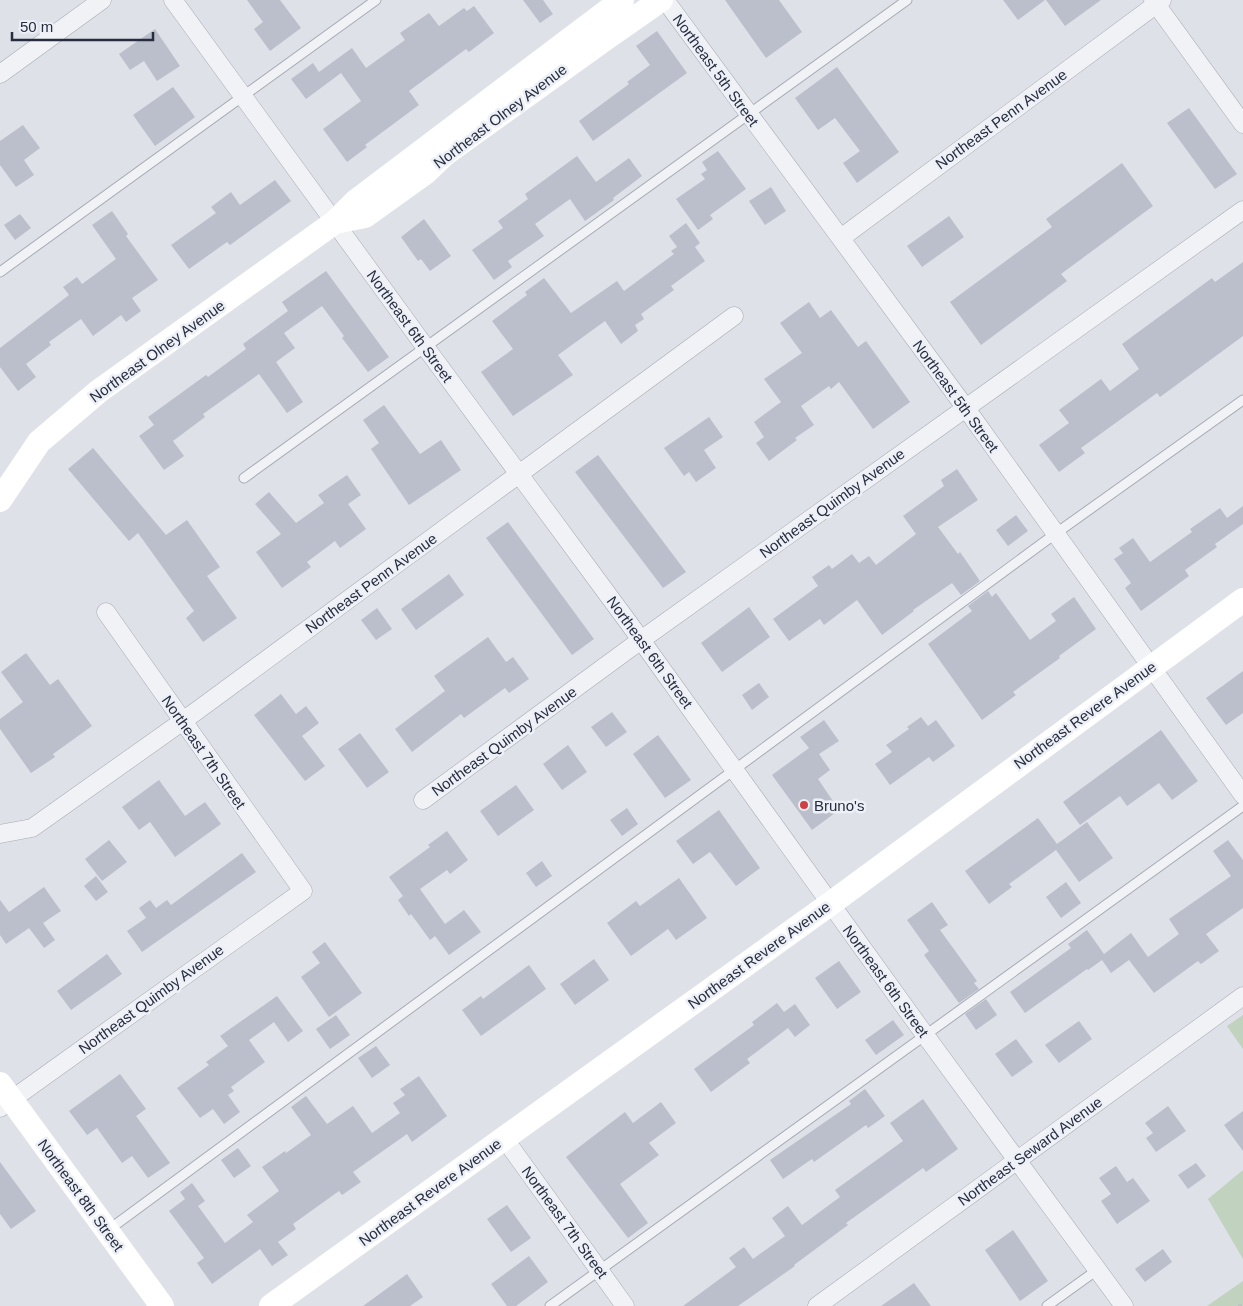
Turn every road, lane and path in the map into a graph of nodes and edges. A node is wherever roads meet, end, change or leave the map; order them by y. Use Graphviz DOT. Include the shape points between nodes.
graph roads {
  1 [pos="102,0"];
  2 [pos="173,0"];
  3 [pos="376,0"];
  4 [pos="622,0"];
  5 [pos="661,0"];
  6 [pos="665,0"];
  7 [pos="907,0"];
  8 [pos="1157,1"];
  9 [pos="0,74"];
  10 [pos="244,96"];
  11 [pos="748,114"];
  12 [pos="1243,124"];
  13 [pos="1243,210"];
  14 [pos="335,222"];
  15 [pos="841,238"];
  16 [pos="0,272"];
  17 [pos="734,316"];
  18 [pos="426,348"];
  19 [pos="1243,400"];
  20 [pos="965,407"];
  21 [pos="520,474"];
  22 [pos="244,478"];
  23 [pos="0,500"];
  24 [pos="1055,534"];
  25 [pos="1243,600"];
  26 [pos="106,612"];
  27 [pos="641,640"];
  28 [pos="1151,667"];
  29 [pos="183,721"];
  30 [pos="734,771"];
  31 [pos="1243,795"];
  32 [pos="423,800"];
  33 [pos="1243,806"];
  34 [pos="0,834"];
  35 [pos="303,891"];
  36 [pos="830,904"];
  37 [pos="1243,996"];
  38 [pos="925,1035"];
  39 [pos="4,1097"];
  40 [pos="504,1138"];
  41 [pos="1018,1160"];
  42 [pos="107,1231"];
  43 [pos="599,1270"];
  44 [pos="1097,1270"];
  45 [pos="162,1306"];
  46 [pos="271,1306"];
  47 [pos="550,1306"];
  48 [pos="625,1306"];
  49 [pos="816,1306"];
  50 [pos="1047,1306"];
  51 [pos="1124,1306"];
  52 [pos="1238,1306"];
  53 [pos="1243,1306"];
  1 -- 9 [label="street"];
  2 -- 10 [label="street, Northeast 6th Street"];
  3 -- 10 [label="lane"];
  4 -- 14 [label="main road, Northeast Olney Avenue" via="356,201"];
  5 -- 14 [label="main road, Northeast Olney Avenue" via="365,216"];
  6 -- 11 [label="street, Northeast 5th Street"];
  7 -- 11 [label="lane"];
  8 -- 12 [label="street"];
  8 -- 15 [label="street, Northeast Penn Avenue"];
  10 -- 14 [label="street, Northeast 6th Street"];
  10 -- 16 [label="lane"];
  11 -- 15 [label="street, Northeast 5th Street"];
  11 -- 18 [label="lane"];
  13 -- 20 [label="street, Northeast Quimby Avenue"];
  14 -- 18 [label="street, Northeast 6th Street"];
  14 -- 23 [label="main road, Northeast Olney Avenue" via="99,391 39,442"];
  15 -- 20 [label="street, Northeast 5th Street"];
  17 -- 21 [label="street, Northeast Penn Avenue"];
  18 -- 21 [label="street, Northeast 6th Street"];
  18 -- 22 [label="lane"];
  19 -- 24 [label="lane"];
  20 -- 24 [label="street, Northeast 5th Street"];
  20 -- 27 [label="street, Northeast Quimby Avenue"];
  21 -- 27 [label="street, Northeast 6th Street"];
  21 -- 29 [label="street, Northeast Penn Avenue"];
  24 -- 28 [label="street, Northeast 5th Street"];
  24 -- 30 [label="lane"];
  25 -- 28 [label="main road, Northeast Revere Avenue"];
  26 -- 29 [label="street, Northeast 7th Street"];
  27 -- 30 [label="street, Northeast 6th Street"];
  27 -- 32 [label="street, Northeast Quimby Avenue"];
  28 -- 31 [label="street, Northeast 5th Street"];
  28 -- 36 [label="main road, Northeast Revere Avenue"];
  29 -- 34 [label="street, Northeast Penn Avenue" via="32,828"];
  29 -- 35 [label="street, Northeast 7th Street"];
  30 -- 36 [label="street, Northeast 6th Street"];
  30 -- 42 [label="lane"];
  33 -- 38 [label="lane"];
  35 -- 39 [label="street, Northeast Quimby Avenue"];
  36 -- 38 [label="street, Northeast 6th Street"];
  36 -- 40 [label="main road, Northeast Revere Avenue"];
  37 -- 41 [label="street, Northeast Seward Avenue"];
  38 -- 41 [label="street, Northeast 6th Street"];
  38 -- 43 [label="lane"];
  39 -- 42 [label="main road, Northeast 8th Street"];
  40 -- 43 [label="street, Northeast 7th Street"];
  40 -- 46 [label="main road, Northeast Revere Avenue"];
  41 -- 44 [label="street, Northeast 6th Street"];
  41 -- 49 [label="street, Northeast Seward Avenue"];
  42 -- 45 [label="main road, Northeast 8th Street"];
  43 -- 47 [label="lane"];
  43 -- 48 [label="street, Northeast 7th Street"];
  44 -- 50 [label="lane"];
  44 -- 51 [label="street, Northeast 6th Street"];
  52 -- 53 [label="path"];
}
